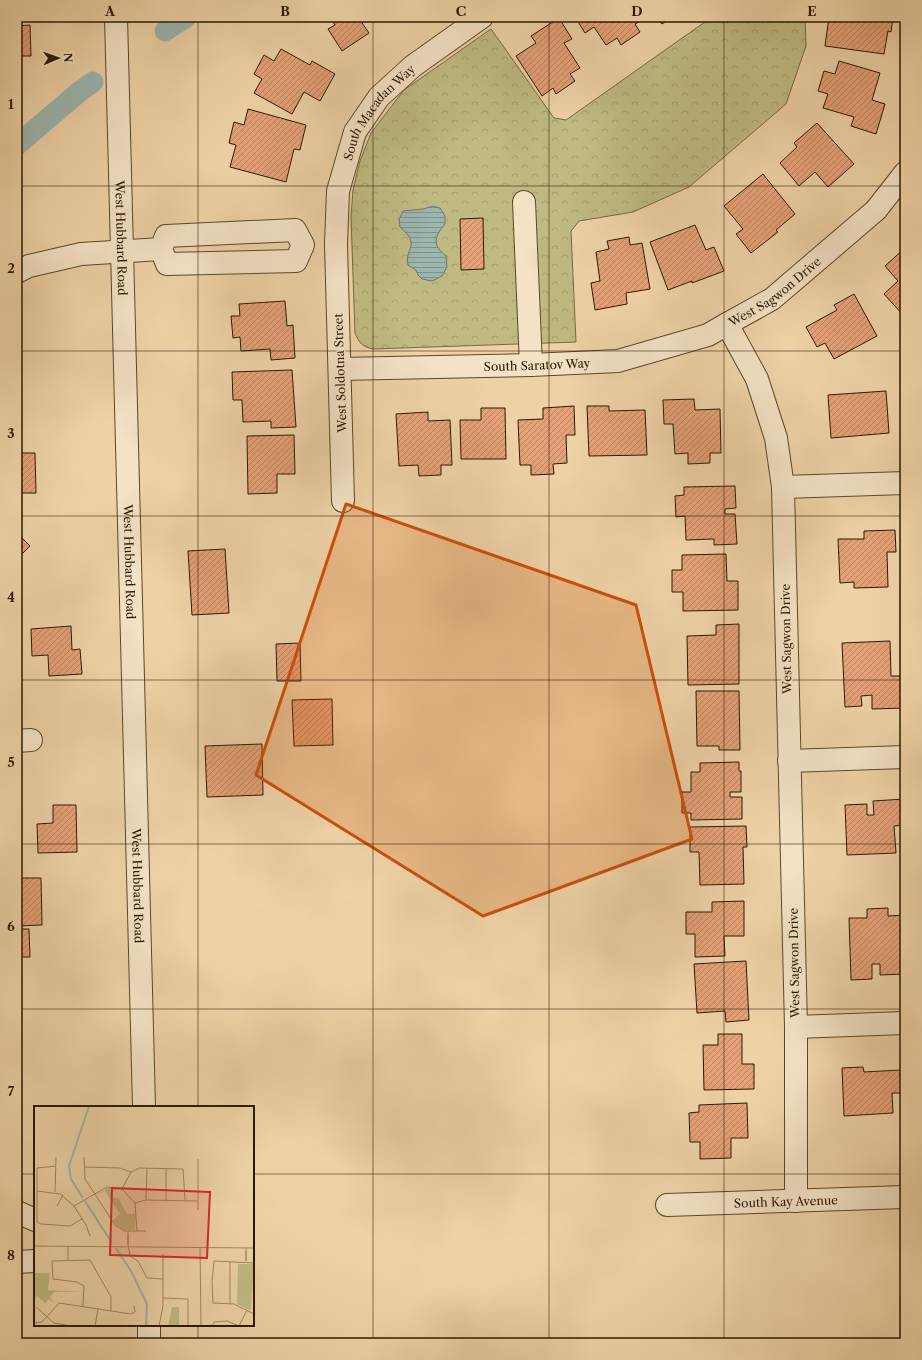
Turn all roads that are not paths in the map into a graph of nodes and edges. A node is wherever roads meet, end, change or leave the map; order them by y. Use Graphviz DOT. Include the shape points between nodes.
graph roads {
  1 [pos="116,17"];
  2 [pos="482,17"];
  3 [pos="905,173"];
  4 [pos="524,202"];
  5 [pos="336,244"];
  6 [pos="303,245"];
  7 [pos="161,249"];
  8 [pos="122,252"];
  9 [pos="17,272"];
  10 [pos="728,324"];
  11 [pos="531,365"];
  12 [pos="340,369"];
  13 [pos="905,483"];
  14 [pos="783,487"];
  15 [pos="343,501"];
  16 [pos="905,757"];
  17 [pos="789,761"];
  18 [pos="905,1023"];
  19 [pos="796,1027"];
  20 [pos="144,1106"];
  21 [pos="905,1197"];
  22 [pos="796,1201"];
  23 [pos="667,1205"];
  24 [pos="17,1212"];
  25 [pos="34,1220"];
  26 [pos="34,1261"];
  27 [pos="17,1262"];
  28 [pos="149,1326"];
  29 [pos="149,1343"];
  1 -- 8 [label="street, West Hubbard Road"];
  2 -- 5 [label="street, South Macadan Way" via="413,66 379,97 355,132 338,192"];
  3 -- 10 [label="street, West Sagwon Drive" via="876,210 772,299"];
  4 -- 11 [label="street"];
  5 -- 6 [label="street"];
  5 -- 12 [label="street, West Soldotna Street"];
  6 -- 7 [label="street" via="295,230 166,236"];
  6 -- 7 [label="street" via="296,261 266,262 167,264"];
  7 -- 8 [label="street"];
  8 -- 9 [label="street" via="81,254 29,266"];
  8 -- 20 [label="street, West Hubbard Road"];
  10 -- 11 [label="street, South Saratov Way" via="708,335 618,361"];
  10 -- 14 [label="street, West Sagwon Drive" via="757,379 776,438"];
  11 -- 12 [label="street, South Saratov Way"];
  12 -- 15 [label="street, West Soldotna Street"];
  13 -- 14 [label="street"];
  14 -- 17 [label="street, West Sagwon Drive"];
  16 -- 17 [label="street"];
  17 -- 19 [label="street, West Sagwon Drive"];
  18 -- 19 [label="street"];
  19 -- 22 [label="street, West Sagwon Drive"];
  21 -- 22 [label="street, South Kay Avenue"];
  22 -- 23 [label="street, South Kay Avenue"];
  24 -- 25 [label="street"];
  26 -- 27 [label="street"];
  28 -- 29 [label="street"];
}
